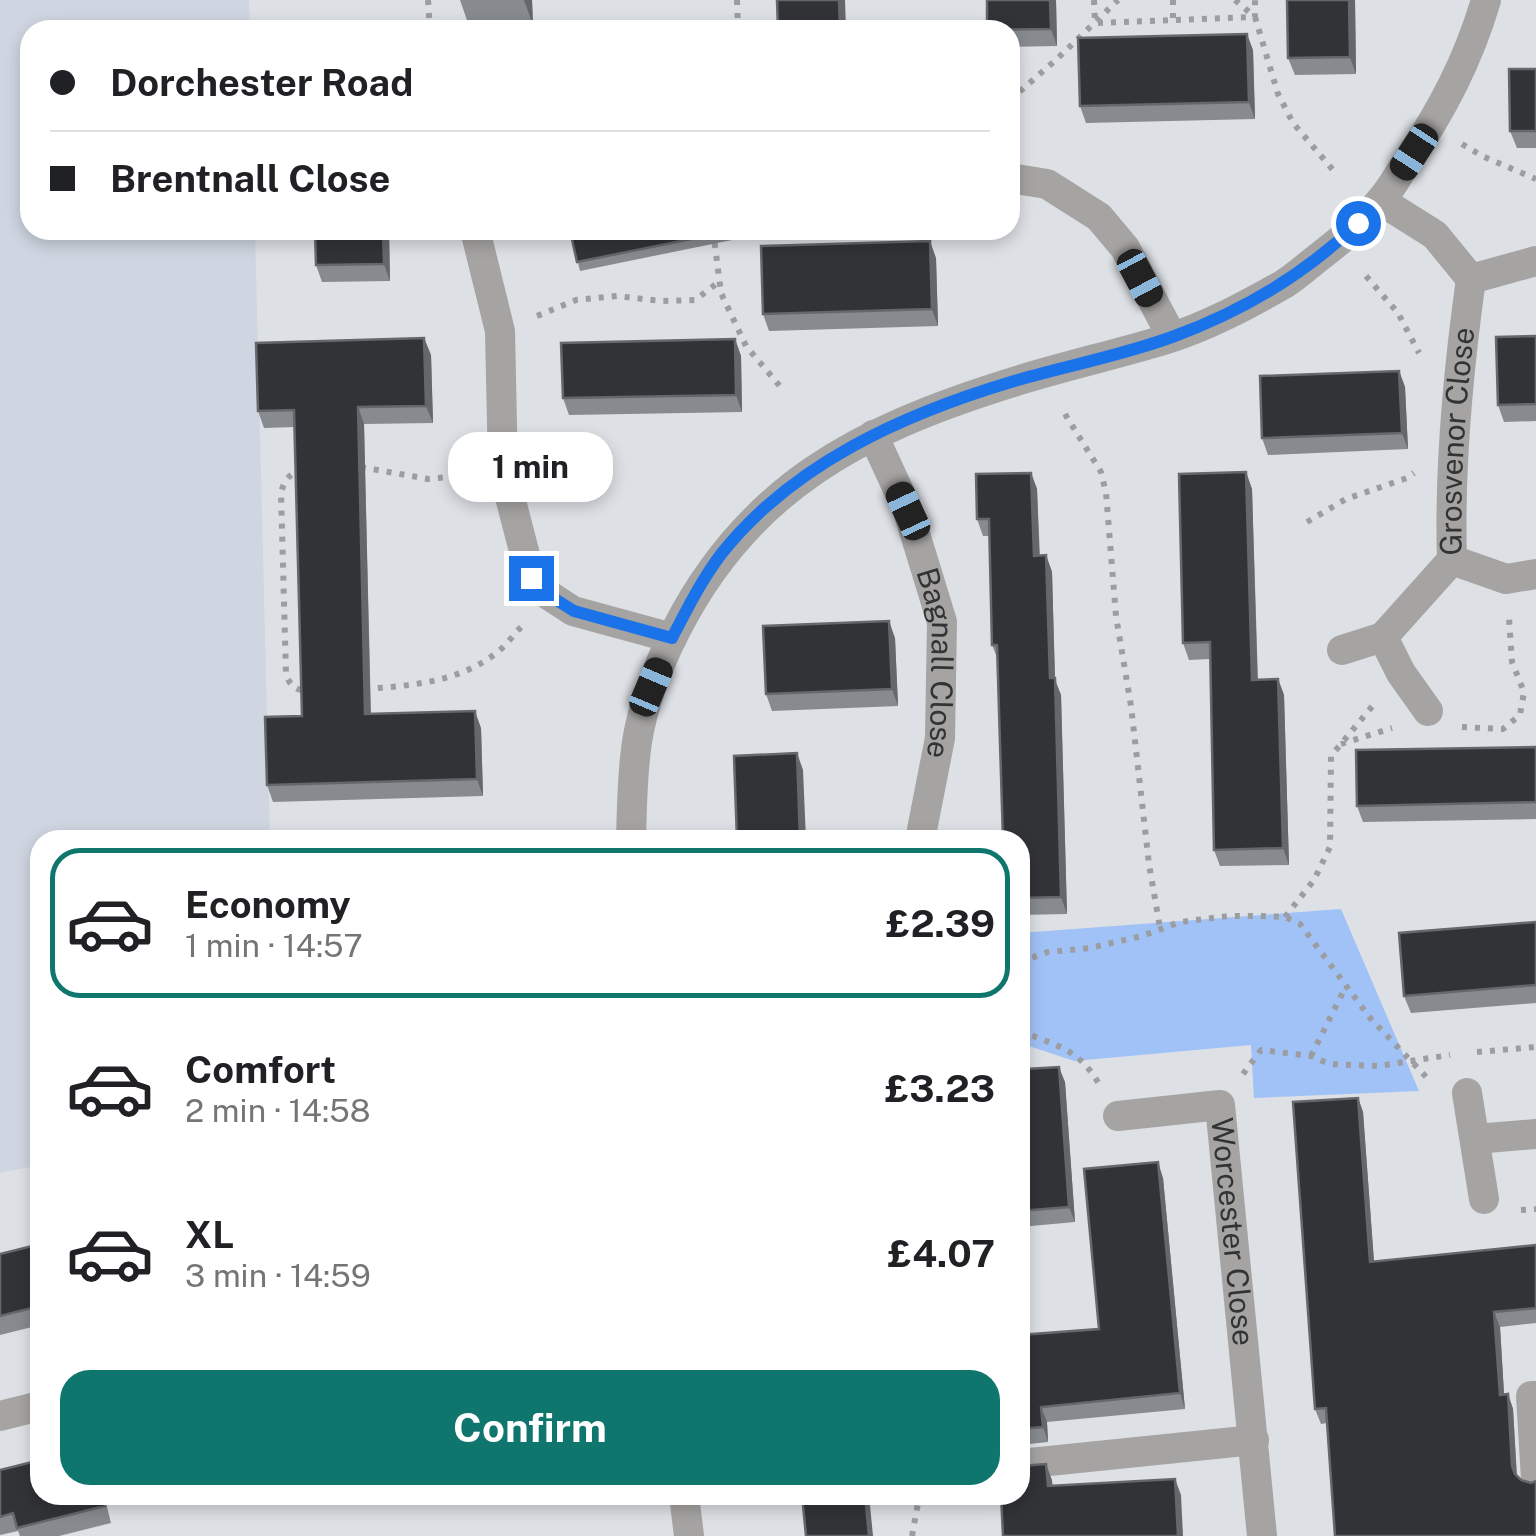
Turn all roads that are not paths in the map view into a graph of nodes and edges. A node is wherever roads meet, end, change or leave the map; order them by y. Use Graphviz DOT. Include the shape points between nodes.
graph roads {
  1 [pos="1486,0"];
  2 [pos="1020,180"];
  3 [pos="1381,201"];
  4 [pos="477,240"];
  5 [pos="1536,261"];
  6 [pos="1471,279"];
  7 [pos="1172,338"];
  8 [pos="872,435"];
  9 [pos="1452,560"];
  10 [pos="1536,574"];
  11 [pos="1383,637"];
  12 [pos="672,638"];
  13 [pos="1342,650"];
  14 [pos="1428,711"];
  15 [pos="631,830"];
  16 [pos="922,830"];
  17 [pos="1467,1093"];
  18 [pos="1118,1116"];
  19 [pos="1536,1134"];
  20 [pos="1474,1139"];
  21 [pos="1484,1200"];
  22 [pos="1536,1396"];
  23 [pos="30,1408"];
  24 [pos="0,1416"];
  25 [pos="1254,1440"];
  26 [pos="1030,1463"];
  27 [pos="1536,1480"];
  28 [pos="685,1505"];
  29 [pos="688,1536"];
  30 [pos="1262,1536"];
  1 -- 3 [label="street" via="1430,126"];
  2 -- 7 [label="street" via="1047,184 1100,217 1125,248"];
  3 -- 6 [label="street" via="1435,235"];
  3 -- 7 [label="street" via="1288,282"];
  4 -- 12 [label="street" via="500,331 502,470 531,578 574,611"];
  5 -- 6 [label="street"];
  6 -- 9 [label="street, Grosvenor Close" via="1450,500"];
  7 -- 8 [label="street" via="1010,382"];
  8 -- 12 [label="street" via="787,489 752,520 722,553"];
  8 -- 16 [label="street, Bagnall Close" via="908,511 942,622 940,738"];
  9 -- 10 [label="street" via="1506,579"];
  9 -- 11 [label="street, Grosvenor Close"];
  11 -- 13 [label="street"];
  11 -- 14 [label="street"];
  12 -- 15 [label="street" via="638,739"];
  17 -- 20 [label="street"];
  18 -- 25 [label="street, Worcester Close" via="1220,1105"];
  19 -- 20 [label="street"];
  20 -- 21 [label="street"];
  22 -- 27 [label="street"];
  23 -- 24 [label="street"];
  25 -- 26 [label="street"];
  25 -- 30 [label="street, Worcester Close"];
  28 -- 29 [label="street"];
}
